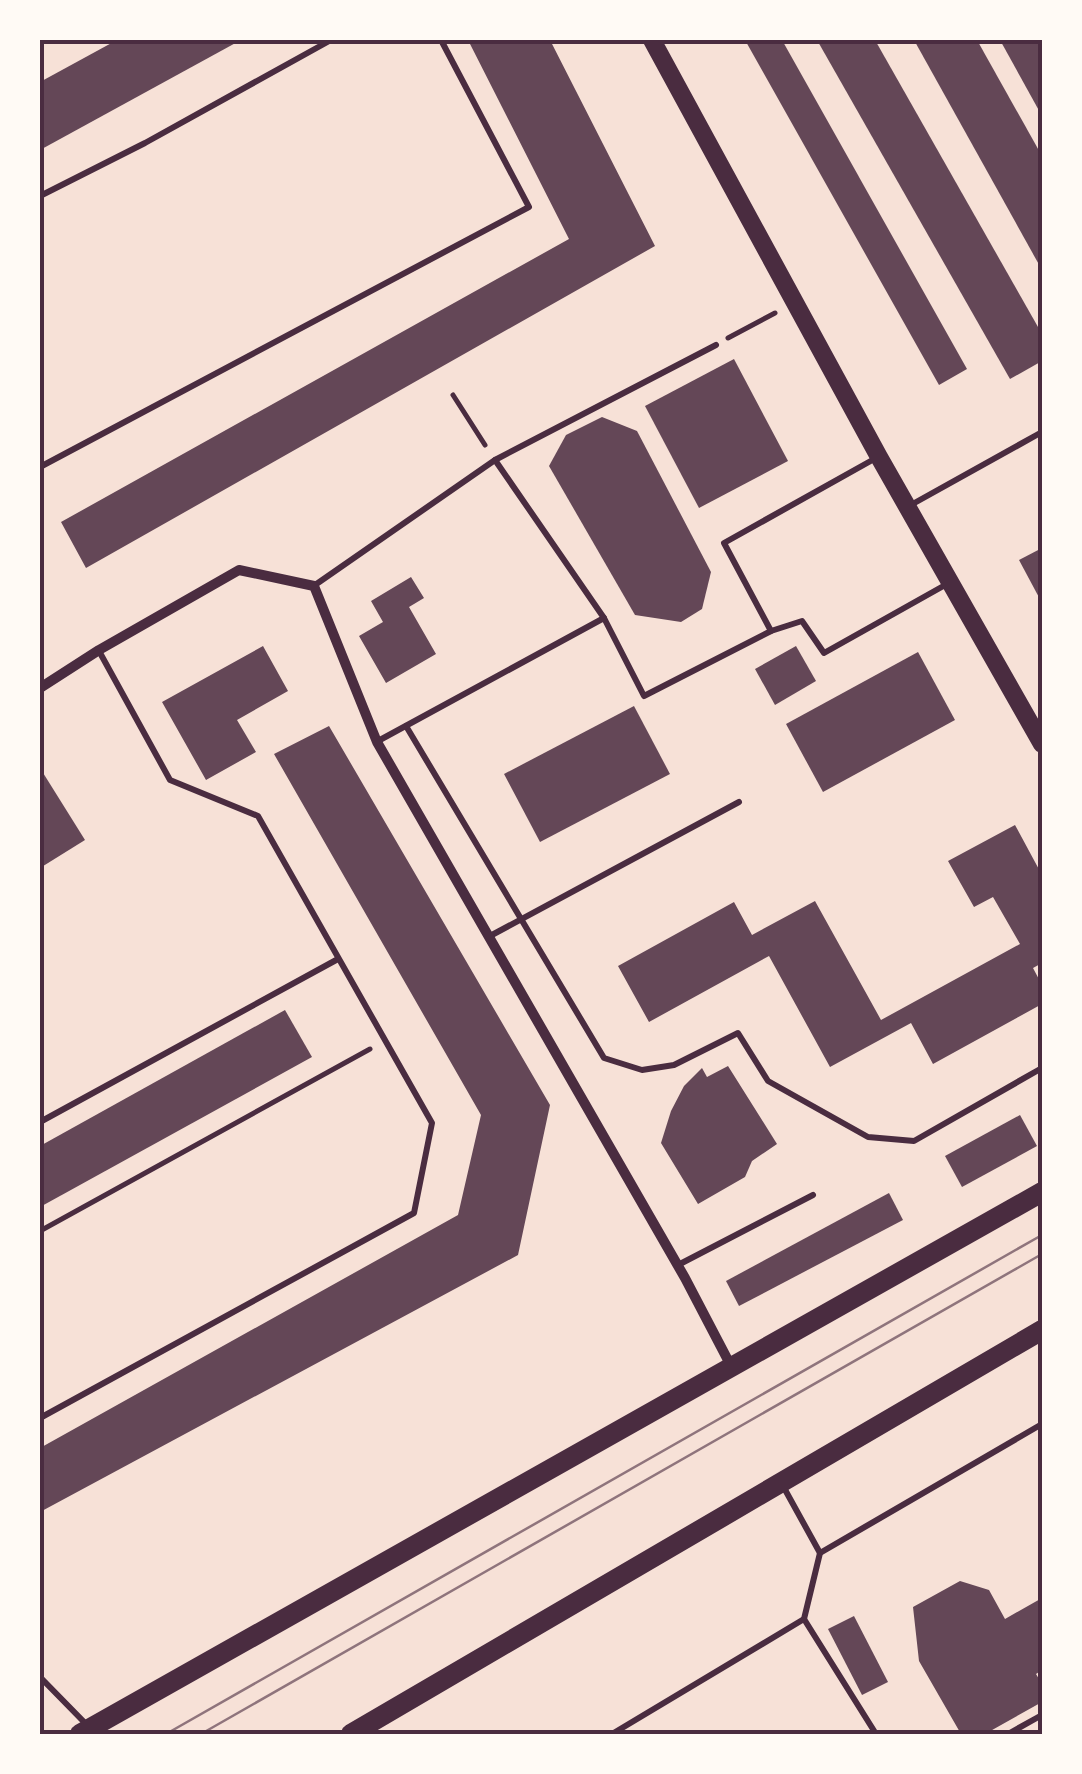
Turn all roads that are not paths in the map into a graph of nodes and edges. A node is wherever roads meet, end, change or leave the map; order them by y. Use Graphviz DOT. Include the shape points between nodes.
graph roads {
  1 [pos="330,40"];
  2 [pos="440,40"];
  3 [pos="652,40"];
  4 [pos="40,196"];
  5 [pos="716,345"];
  6 [pos="1042,432"];
  7 [pos="879,456"];
  8 [pos="495,460"];
  9 [pos="40,467"];
  10 [pos="908,506"];
  11 [pos="950,583"];
  12 [pos="314,586"];
  13 [pos="604,618"];
  14 [pos="771,630"];
  15 [pos="99,650"];
  16 [pos="40,688"];
  17 [pos="406,726"];
  18 [pos="377,742"];
  19 [pos="1042,744"];
  20 [pos="738,802"];
  21 [pos="520,920"];
  22 [pos="489,937"];
  23 [pos="338,958"];
  24 [pos="1042,1068"];
  25 [pos="40,1122"];
  26 [pos="1042,1192"];
  27 [pos="813,1195"];
  28 [pos="678,1265"];
  29 [pos="1042,1330"];
  30 [pos="731,1366"];
  31 [pos="40,1418"];
  32 [pos="1042,1424"];
  33 [pos="783,1484"];
  34 [pos="820,1553"];
  35 [pos="804,1620"];
  36 [pos="40,1678"];
  37 [pos="1042,1715"];
  38 [pos="85,1731"];
  39 [pos="351,1734"];
  40 [pos="612,1734"];
  41 [pos="876,1734"];
  42 [pos="1008,1734"];
  1 -- 4 [label="lane"];
  2 -- 9 [label="lane" via="528,207"];
  3 -- 7 [label="street"];
  5 -- 8 [label="lane"];
  6 -- 10 [label="lane"];
  7 -- 10 [label="street"];
  7 -- 14 [label="lane" via="724,542"];
  8 -- 12 [label="lane"];
  8 -- 13 [label="lane"];
  10 -- 11 [label="street"];
  11 -- 14 [label="lane" via="824,652 802,621"];
  11 -- 19 [label="street"];
  12 -- 15 [label="street" via="239,570"];
  12 -- 18 [label="street"];
  13 -- 14 [label="lane" via="644,696"];
  13 -- 17 [label="lane"];
  15 -- 16 [label="street"];
  15 -- 23 [label="lane" via="170,780 258,816"];
  17 -- 18 [label="lane"];
  17 -- 21 [label="lane"];
  18 -- 22 [label="street"];
  20 -- 21 [label="lane"];
  21 -- 22 [label="lane"];
  21 -- 24 [label="lane" via="604,1058 642,1070 674,1065 738,1033 768,1081 868,1136 914,1142"];
  22 -- 28 [label="street"];
  23 -- 25 [label="lane"];
  23 -- 31 [label="lane" via="432,1123 414,1213"];
  26 -- 30 [label="main road"];
  27 -- 28 [label="lane"];
  28 -- 30 [label="street"];
  29 -- 33 [label="main road"];
  30 -- 38 [label="main road"];
  32 -- 34 [label="lane"];
  33 -- 34 [label="lane"];
  33 -- 39 [label="main road"];
  34 -- 35 [label="lane"];
  35 -- 40 [label="lane"];
  35 -- 41 [label="lane"];
  36 -- 38 [label="lane"];
  37 -- 42 [label="lane"];
}
